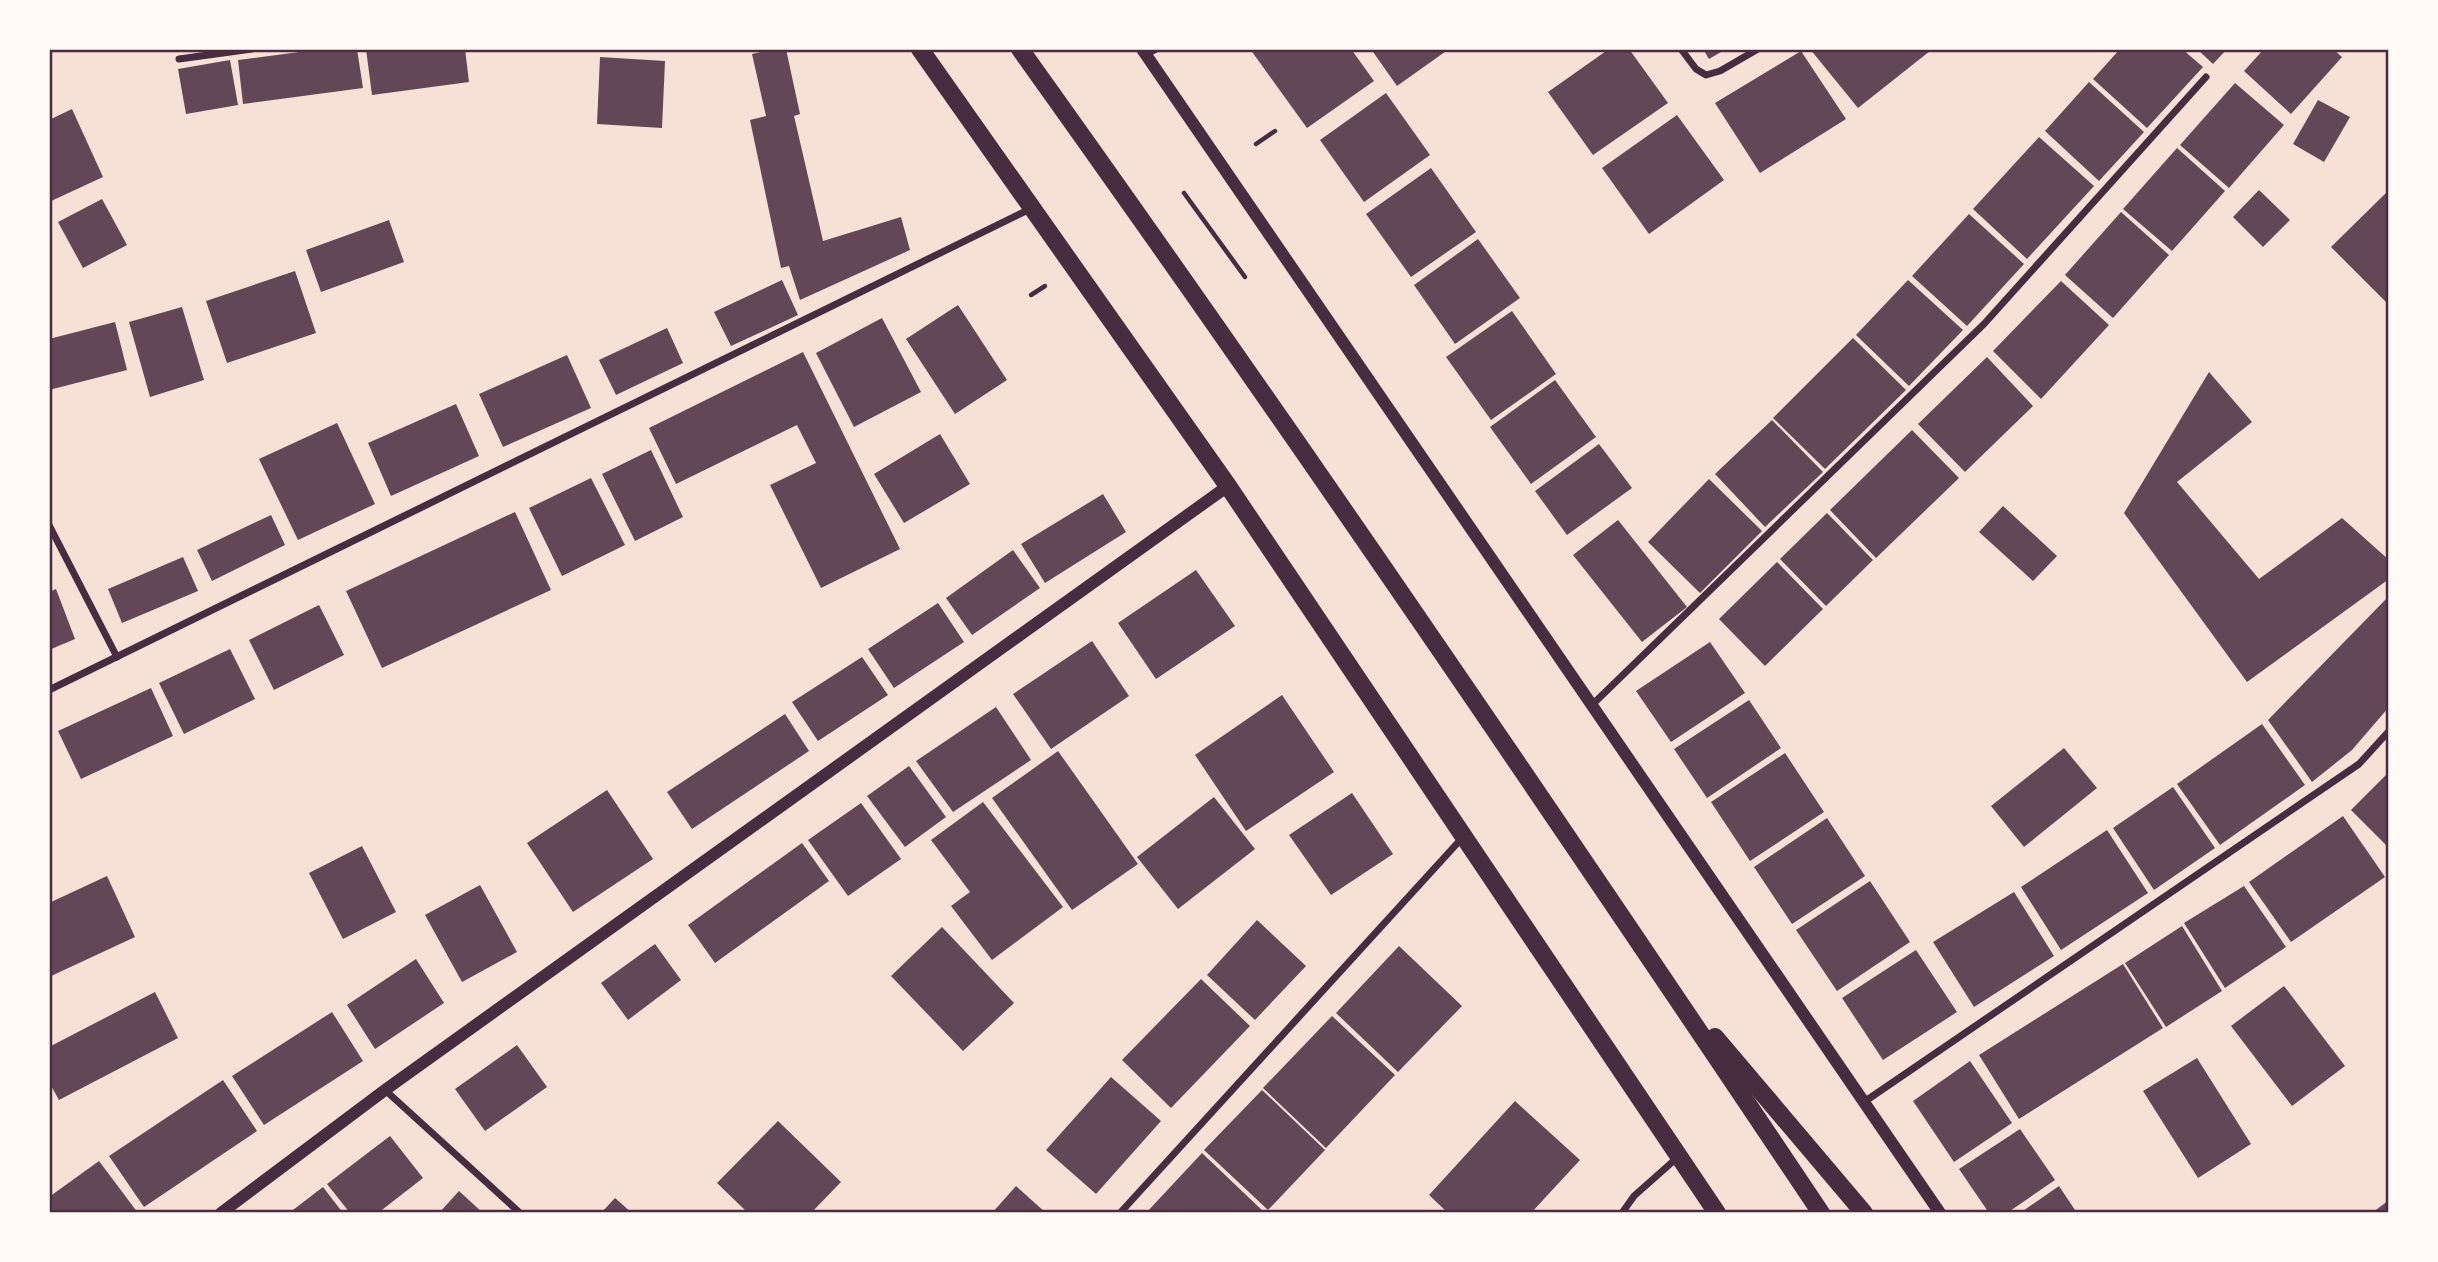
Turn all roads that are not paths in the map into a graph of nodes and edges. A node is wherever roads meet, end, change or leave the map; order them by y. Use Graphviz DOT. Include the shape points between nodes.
graph roads {
  1 [pos="252,49"];
  2 [pos="920,49"];
  3 [pos="1020,49"];
  4 [pos="1681,49"];
  5 [pos="1758,49"];
  6 [pos="1148,51"];
  7 [pos="179,59"];
  8 [pos="2206,77"];
  9 [pos="1034,207"];
  10 [pos="1228,486"];
  11 [pos="49,525"];
  12 [pos="117,657"];
  13 [pos="49,690"];
  14 [pos="1593,704"];
  15 [pos="2389,731"];
  16 [pos="1464,836"];
  17 [pos="1657,969"];
  18 [pos="385,1090"];
  19 [pos="1864,1102"];
  20 [pos="1678,1157"];
  21 [pos="221,1213"];
  22 [pos="520,1213"];
  23 [pos="1120,1213"];
  24 [pos="1622,1213"];
  25 [pos="1717,1213"];
  26 [pos="1821,1213"];
  27 [pos="1864,1213"];
  28 [pos="1940,1213"];
  1 -- 7 [label="street"];
  2 -- 9 [label="main road"];
  3 -- 17 [label="main road" via="1143,220"];
  4 -- 5 [label="street" via="1706,75"];
  6 -- 14 [label="street"];
  8 -- 14 [label="street" via="1984,324"];
  9 -- 10 [label="main road"];
  9 -- 12 [label="street"];
  10 -- 16 [label="main road"];
  10 -- 18 [label="street"];
  11 -- 12 [label="street"];
  12 -- 13 [label="street"];
  14 -- 19 [label="street"];
  15 -- 19 [label="street" via="2359,764"];
  16 -- 20 [label="main road"];
  16 -- 23 [label="street"];
  17 -- 26 [label="main road"];
  17 -- 27 [label="main road"];
  18 -- 21 [label="street"];
  18 -- 22 [label="street"];
  19 -- 28 [label="street"];
  20 -- 24 [label="street" via="1634,1196"];
  20 -- 25 [label="main road"];
}
